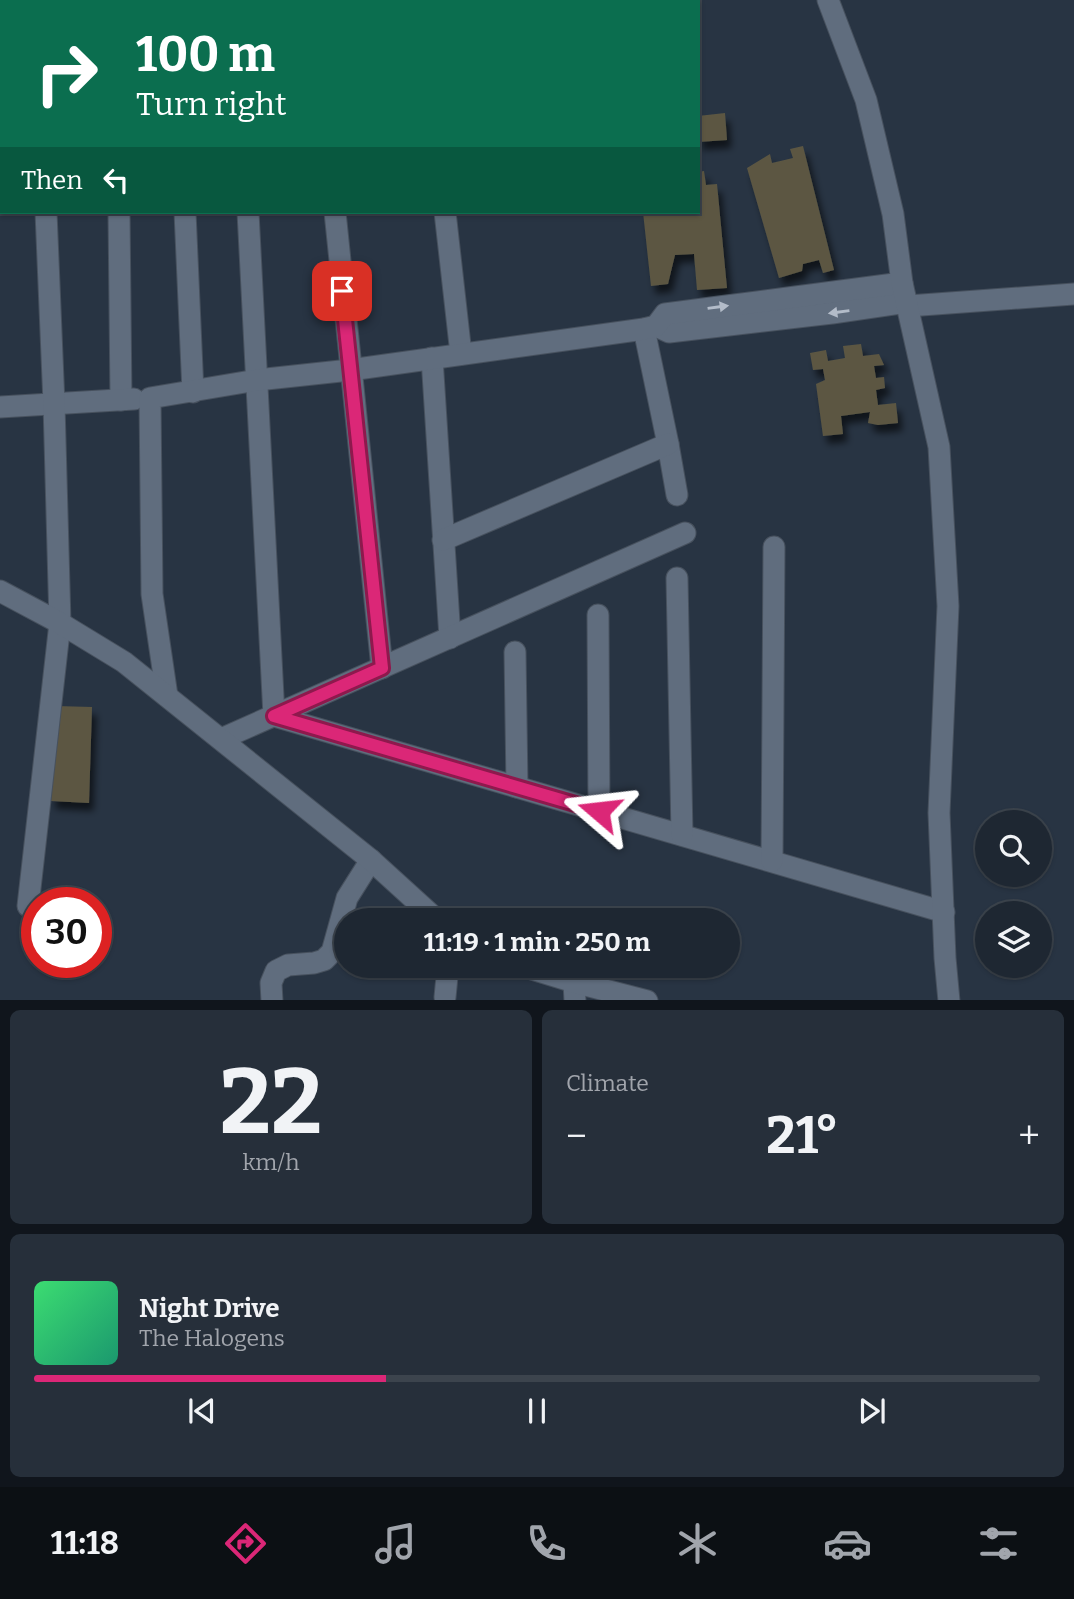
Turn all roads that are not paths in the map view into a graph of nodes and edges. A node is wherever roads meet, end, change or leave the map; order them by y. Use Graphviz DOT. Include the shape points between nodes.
graph roads {
  1 [pos="828,0"];
  2 [pos="46,214"];
  3 [pos="119,214"];
  4 [pos="185,214"];
  5 [pos="248,214"];
  6 [pos="335,214"];
  7 [pos="445,214"];
  8 [pos="1074,294"];
  9 [pos="905,297"];
  10 [pos="650,328"];
  11 [pos="461,354"];
  12 [pos="432,358"];
  13 [pos="350,370"];
  14 [pos="257,380"];
  15 [pos="192,392"];
  16 [pos="150,398"];
  17 [pos="121,400"];
  18 [pos="54,404"];
  19 [pos="0,408"];
  20 [pos="668,444"];
  21 [pos="677,495"];
  22 [pos="685,533"];
  23 [pos="443,540"];
  24 [pos="775,547"];
  25 [pos="677,578"];
  26 [pos="0,591"];
  27 [pos="598,615"];
  28 [pos="60,623"];
  29 [pos="450,638"];
  30 [pos="515,652"];
  31 [pos="382,668"];
  32 [pos="167,696"];
  33 [pos="274,716"];
  34 [pos="221,739"];
  35 [pos="517,787"];
  36 [pos="599,811"];
  37 [pos="682,835"];
  38 [pos="371,860"];
  39 [pos="772,861"];
  40 [pos="30,887"];
  41 [pos="424,908"];
  42 [pos="944,912"];
  43 [pos="447,978"];
  44 [pos="547,978"];
  45 [pos="575,991"];
  46 [pos="445,997"];
  47 [pos="272,1000"];
  48 [pos="647,1000"];
  49 [pos="949,1000"];
  1 -- 9 [label="street" via="866,100 893,214"];
  2 -- 18 [label="street"];
  3 -- 17 [label="street"];
  4 -- 15 [label="street"];
  5 -- 14 [label="street"];
  6 -- 13 [label="street"];
  7 -- 11 [label="street"];
  8 -- 9 [label="street"];
  9 -- 10 [label="street" via="665,314"];
  9 -- 42 [label="street" via="939,447 948,606 939,813"];
  10 -- 11 [label="street"];
  10 -- 20 [label="street"];
  11 -- 12 [label="street"];
  12 -- 13 [label="street"];
  12 -- 23 [label="street"];
  13 -- 14 [label="street"];
  13 -- 31 [label="street"];
  14 -- 15 [label="street"];
  14 -- 33 [label="street"];
  15 -- 16 [label="street"];
  16 -- 17 [label="street"];
  16 -- 32 [label="street" via="152,594"];
  17 -- 18 [label="street"];
  18 -- 19 [label="street"];
  18 -- 28 [label="street"];
  20 -- 21 [label="street"];
  20 -- 23 [label="street"];
  22 -- 29 [label="street"];
  23 -- 29 [label="street"];
  24 -- 39 [label="street"];
  25 -- 37 [label="street"];
  26 -- 28 [label="street"];
  27 -- 36 [label="street"];
  28 -- 32 [label="street" via="124,662"];
  28 -- 40 [label="street"];
  29 -- 31 [label="street"];
  30 -- 35 [label="street"];
  31 -- 33 [label="street"];
  32 -- 34 [label="street"];
  33 -- 34 [label="street"];
  33 -- 35 [label="street"];
  34 -- 38 [label="street"];
  35 -- 36 [label="street"];
  36 -- 37 [label="street"];
  37 -- 39 [label="street"];
  38 -- 41 [label="street"];
  38 -- 47 [label="street" via="346,898 332,953 324,960 276,971"];
  39 -- 42 [label="street"];
  42 -- 49 [label="street"];
  43 -- 46 [label="street"];
  44 -- 45 [label="street"];
  45 -- 48 [label="street"];
}
